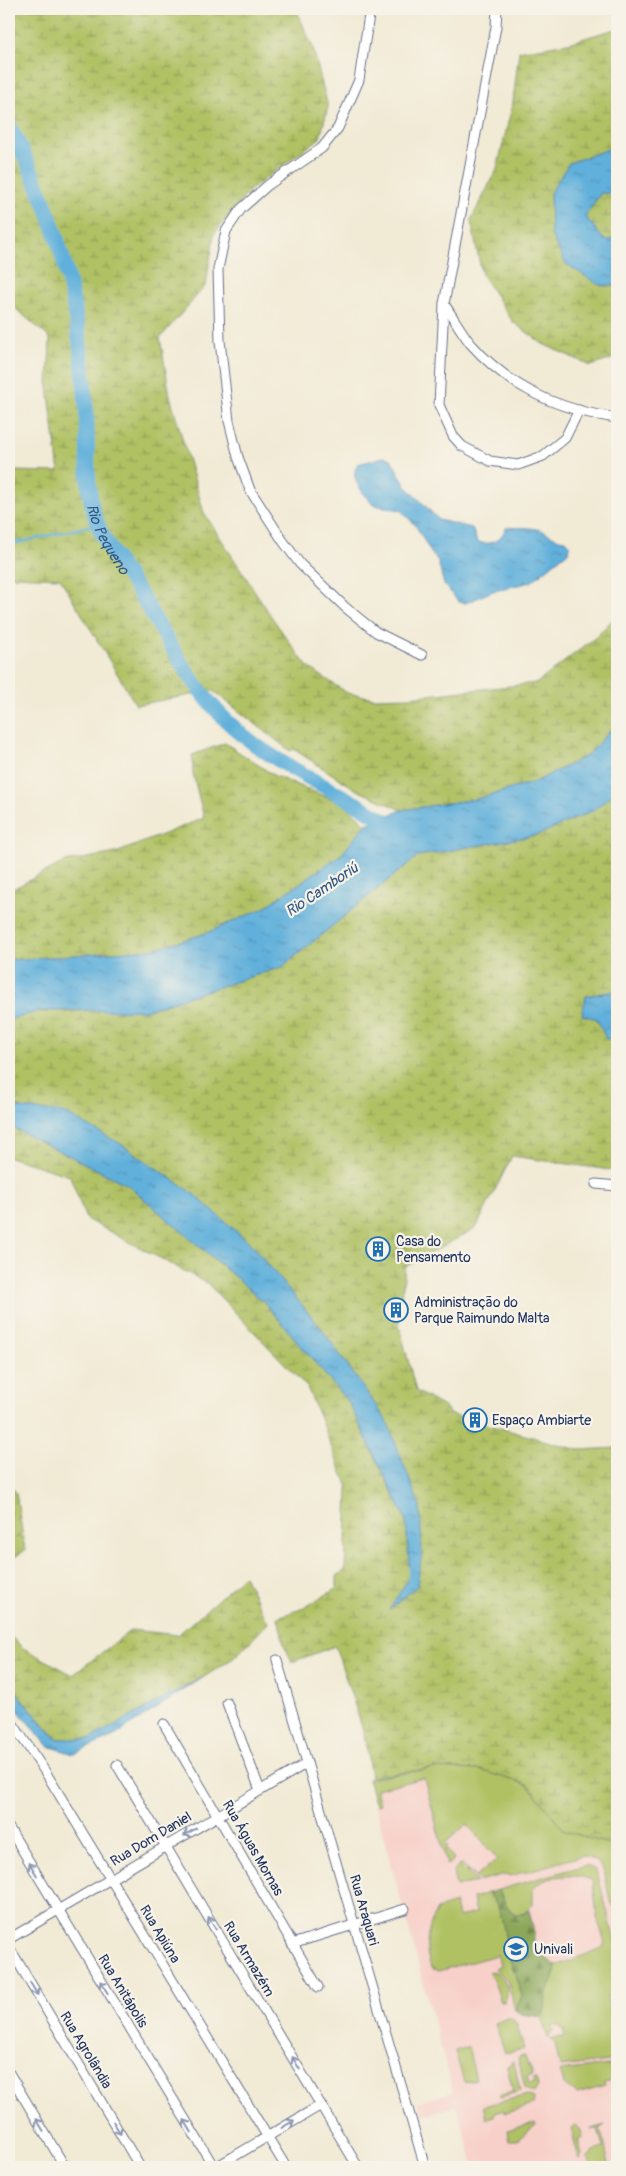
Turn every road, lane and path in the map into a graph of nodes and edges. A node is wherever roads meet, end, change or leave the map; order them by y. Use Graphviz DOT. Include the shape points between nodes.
graph roads {
  1 [pos="370,9"];
  2 [pos="497,9"];
  3 [pos="444,304"];
  4 [pos="579,410"];
  5 [pos="617,418"];
  6 [pos="422,655"];
  7 [pos="596,1184"];
  8 [pos="617,1186"];
  9 [pos="277,1660"];
  10 [pos="227,1703"];
  11 [pos="9,1718"];
  12 [pos="164,1724"];
  13 [pos="307,1763"];
  14 [pos="117,1765"];
  15 [pos="260,1790"];
  16 [pos="218,1816"];
  17 [pos="9,1828"];
  18 [pos="166,1846"];
  19 [pos="111,1879"];
  20 [pos="405,1909"];
  21 [pos="58,1910"];
  22 [pos="354,1924"];
  23 [pos="9,1939"];
  24 [pos="292,1944"];
  25 [pos="9,1947"];
  26 [pos="318,1987"];
  27 [pos="9,2073"];
  28 [pos="321,2105"];
  29 [pos="267,2136"];
  30 [pos="65,2167"];
  31 [pos="140,2167"];
  32 [pos="215,2167"];
  33 [pos="286,2167"];
  34 [pos="358,2167"];
  35 [pos="425,2167"];
  1 -- 6 [label="street" via="359,80 338,128 322,148 268,185 241,209 226,231 218,269 220,341 230,421 250,490 300,564 376,632"];
  2 -- 3 [label="street"];
  3 -- 4 [label="street" via="470,342 500,373 533,394"];
  3 -- 4 [label="street" via="440,405 452,436 462,446 490,461 518,464 542,456 565,438"];
  4 -- 5 [label="street"];
  7 -- 8 [label="street"];
  9 -- 13 [label="street, Rua Araquari"];
  10 -- 15 [label="street"];
  11 -- 19 [label="street, Rua Apiúna"];
  12 -- 16 [label="street, Rua Águas Mornas"];
  13 -- 15 [label="street, Rua Dom Daniel"];
  13 -- 22 [label="street, Rua Araquari"];
  14 -- 18 [label="street, Rua Armazém"];
  15 -- 16 [label="street, Rua Dom Daniel"];
  16 -- 18 [label="street, Rua Dom Daniel, one-way"];
  16 -- 24 [label="street, Rua Águas Mornas"];
  21 -- 17 [label="street, Rua Anitápolis, one-way"];
  18 -- 19 [label="street, Rua Dom Daniel"];
  28 -- 18 [label="street, Rua Armazém, one-way"];
  19 -- 21 [label="street, Rua Dom Daniel"];
  19 -- 29 [label="street, Rua Apiúna"];
  20 -- 22 [label="street"];
  21 -- 23 [label="street, Rua Dom Daniel"];
  32 -- 21 [label="street, Rua Anitápolis, one-way"];
  22 -- 24 [label="street"];
  22 -- 35 [label="street, Rua Araquari"];
  24 -- 26 [label="street, Rua Águas Mornas"];
  25 -- 31 [label="street, Rua Agrolândia, one-way"];
  30 -- 27 [label="street, one-way"];
  29 -- 28 [label="street, one-way"];
  28 -- 34 [label="street, Rua Armazém"];
  29 -- 32 [label="street"];
  29 -- 33 [label="street, Rua Apiúna"];
}
